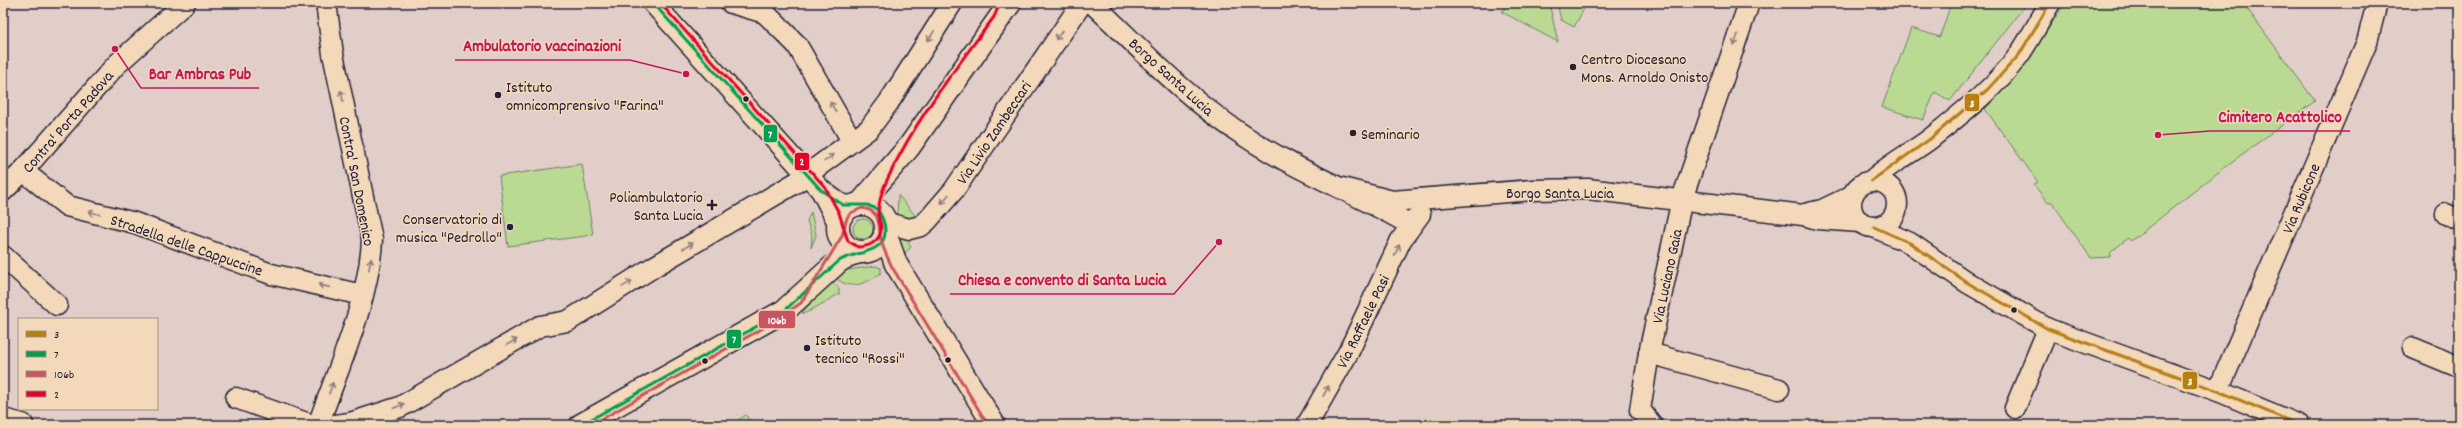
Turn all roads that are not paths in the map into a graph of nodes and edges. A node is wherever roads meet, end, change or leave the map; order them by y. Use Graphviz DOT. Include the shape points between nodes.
graph roads {
  1 [pos="185,3"];
  2 [pos="326,3"];
  3 [pos="731,3"];
  4 [pos="952,3"];
  5 [pos="1082,3"];
  6 [pos="1092,3"];
  7 [pos="1749,3"];
  8 [pos="2050,3"];
  9 [pos="2377,3"];
  10 [pos="654,4"];
  11 [pos="1004,8"];
  12 [pos="852,141"];
  13 [pos="909,147"];
  14 [pos="1914,151"];
  15 [pos="24,171"];
  16 [pos="806,175"];
  17 [pos="1871,181"];
  18 [pos="1342,188"];
  19 [pos="3,191"];
  20 [pos="1453,195"];
  21 [pos="1853,195"];
  22 [pos="1682,199"];
  23 [pos="1408,200"];
  24 [pos="1895,202"];
  25 [pos="1803,214"];
  26 [pos="846,217"];
  27 [pos="1414,221"];
  28 [pos="884,224"];
  29 [pos="1868,224"];
  30 [pos="1910,243"];
  31 [pos="865,251"];
  32 [pos="3,256"];
  33 [pos="896,264"];
  34 [pos="362,295"];
  35 [pos="798,299"];
  36 [pos="57,305"];
  37 [pos="2048,330"];
  38 [pos="2413,348"];
  39 [pos="1649,353"];
  40 [pos="2459,367"];
  41 [pos="1779,389"];
  42 [pos="2218,391"];
  43 [pos="236,398"];
  44 [pos="2015,408"];
  45 [pos="3,420"];
  46 [pos="22,425"];
  47 [pos="312,425"];
  48 [pos="318,425"];
  49 [pos="335,425"];
  50 [pos="581,425"];
  51 [pos="994,425"];
  52 [pos="1307,425"];
  53 [pos="1652,425"];
  54 [pos="2300,425"];
  1 -- 15 [label="street, Contra' Porta Padova" via="116,65"];
  34 -- 2 [label="street, Contra' San Domenico, one-way" via="371,262 372,239 333,54"];
  12 -- 3 [label="street, one-way" via="797,45 765,13"];
  4 -- 12 [label="street, one-way" via="889,102 869,129"];
  5 -- 28 [label="street, Via Livio Zambeccari, one-way" via="954,190 930,217 921,226 909,229"];
  6 -- 18 [label="street, Borgo Santa Lucia" via="1194,100 1240,134 1294,165"];
  7 -- 22 [label="street, Via Luciano Gaia, one-way"];
  8 -- 14 [label="street" via="2018,56 1995,83"];
  9 -- 42 [label="street, Via Rubicone" via="2367,42"];
  10 -- 16 [label="street"];
  11 -- 13 [label="main road"];
  16 -- 12 [label="street, one-way"];
  13 -- 26 [label="main road"];
  13 -- 28 [label="main road" via="890,187"];
  14 -- 17 [label="street" via="1895,160"];
  14 -- 24 [label="street" via="1902,168"];
  15 -- 19 [label="street, Contra' Porta Padova"];
  34 -- 15 [label="street, Stradella delle Cappuccine, one-way" via="271,274 135,223 67,206"];
  16 -- 26 [label="street"];
  49 -- 16 [label="street, one-way" via="350,424 400,407 540,326 568,321"];
  17 -- 21 [label="street" via="1863,184"];
  17 -- 24 [label="street" via="1885,184"];
  18 -- 23 [label="street, Borgo Santa Lucia" via="1392,200"];
  18 -- 27 [label="street, Borgo Santa Lucia"];
  20 -- 22 [label="street, Borgo Santa Lucia" via="1587,189"];
  20 -- 23 [label="street, Borgo Santa Lucia"];
  20 -- 27 [label="street, Via Raffaele Pasi" via="1421,212"];
  21 -- 25 [label="street, Borgo Santa Lucia" via="1822,210"];
  21 -- 29 [label="street" via="1852,210"];
  22 -- 25 [label="street, Borgo Santa Lucia"];
  22 -- 39 [label="street, Via Luciano Gaia"];
  23 -- 27 [label="street" via="1416,212"];
  24 -- 29 [label="street" via="1888,222"];
  24 -- 30 [label="street" via="1899,227"];
  25 -- 29 [label="street, Borgo Santa Lucia" via="1817,219"];
  26 -- 28 [label="main road" via="877,209"];
  26 -- 31 [label="main road" via="846,246"];
  26 -- 35 [label="main road"];
  52 -- 27 [label="street, Via Raffaele Pasi, one-way" via="1349,351 1401,240"];
  28 -- 31 [label="main road" via="880,244"];
  28 -- 33 [label="main road"];
  29 -- 30 [label="street"];
  30 -- 37 [label="street" via="1968,283"];
  31 -- 33 [label="main road"];
  31 -- 35 [label="main road" via="849,255 839,261"];
  32 -- 36 [label="street"];
  33 -- 51 [label="main road"];
  48 -- 34 [label="street, Contra' San Domenico, one-way"];
  35 -- 50 [label="main road" via="770,319"];
  37 -- 42 [label="street"];
  37 -- 44 [label="street"];
  38 -- 40 [label="street"];
  39 -- 41 [label="street"];
  39 -- 53 [label="street, Via Luciano Gaia" via="1640,410"];
  42 -- 54 [label="street"];
  43 -- 47 [label="street"];
  45 -- 46 [label="main road"];
}
